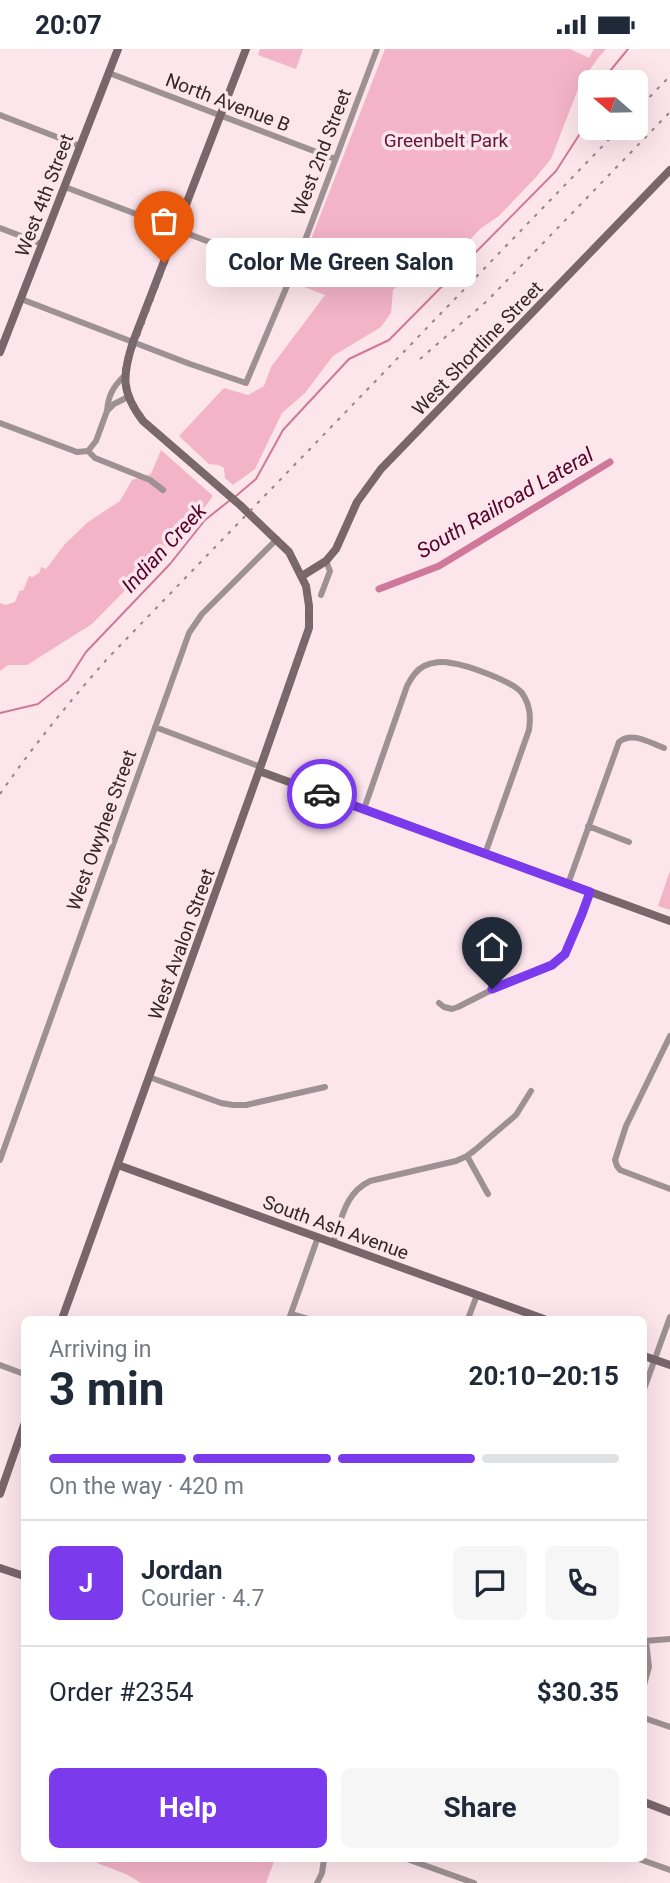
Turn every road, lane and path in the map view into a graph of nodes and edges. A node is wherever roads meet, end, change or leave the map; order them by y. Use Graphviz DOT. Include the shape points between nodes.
graph roads {
  1 [pos="118,49"];
  2 [pos="246,49"];
  3 [pos="377,49"];
  4 [pos="109,73"];
  5 [pos="0,115"];
  6 [pos="221,116"];
  7 [pos="80,146"];
  8 [pos="335,159"];
  9 [pos="670,170"];
  10 [pos="65,187"];
  11 [pos="0,228"];
  12 [pos="177,229"];
  13 [pos="42,244"];
  14 [pos="295,267"];
  15 [pos="21,299"];
  16 [pos="3,337"];
  17 [pos="133,342"];
  18 [pos="0,352"];
  19 [pos="124,376"];
  20 [pos="128,397"];
  21 [pos="107,411"];
  22 [pos="0,423"];
  23 [pos="88,451"];
  24 [pos="163,489"];
  25 [pos="277,539"];
  26 [pos="326,561"];
  27 [pos="302,576"];
  28 [pos="321,595"];
  29 [pos="155,727"];
  30 [pos="663,748"];
  31 [pos="260,769"];
  32 [pos="364,809"];
  33 [pos="588,826"];
  34 [pos="629,842"];
  35 [pos="485,854"];
  36 [pos="568,884"];
  37 [pos="590,892"];
  38 [pos="670,921"];
  39 [pos="439,1003"];
  40 [pos="670,1036"];
  41 [pos="149,1077"];
  42 [pos="325,1087"];
  43 [pos="531,1091"];
  44 [pos="467,1156"];
  45 [pos="0,1160"];
  46 [pos="118,1165"];
  47 [pos="670,1189"];
  48 [pos="488,1194"];
  49 [pos="318,1237"];
  50 [pos="333,1243"];
  51 [pos="477,1295"];
  52 [pos="63,1316"];
  53 [pos="290,1316"];
  54 [pos="469,1316"];
  55 [pos="536,1316"];
  56 [pos="670,1317"];
  57 [pos="647,1357"];
  58 [pos="655,1360"];
  59 [pos="0,1365"];
  60 [pos="670,1365"];
  61 [pos="21,1373"];
  62 [pos="647,1381"];
  63 [pos="21,1434"];
  64 [pos="0,1494"];
  65 [pos="0,1568"];
  66 [pos="21,1575"];
  67 [pos="670,1639"];
  68 [pos="647,1641"];
  69 [pos="647,1654"];
  70 [pos="647,1674"];
  71 [pos="647,1719"];
  72 [pos="670,1727"];
  73 [pos="647,1803"];
  74 [pos="670,1812"];
  75 [pos="324,1862"];
  76 [pos="424,1862"];
  77 [pos="647,1862"];
  78 [pos="670,1870"];
  79 [pos="317,1883"];
  80 [pos="473,1883"];
  1 -- 4 [label="main road, West 4th Street"];
  2 -- 6 [label="main road"];
  3 -- 8 [label="street, West 2nd Street"];
  4 -- 6 [label="street, North Avenue B"];
  4 -- 7 [label="main road, West 4th Street"];
  5 -- 7 [label="street"];
  6 -- 8 [label="street, North Avenue B"];
  6 -- 12 [label="main road"];
  7 -- 10 [label="main road, West 4th Street"];
  8 -- 14 [label="street, West 2nd Street"];
  9 -- 26 [label="main road, West Shortline Street" via="381,469 357,502"];
  10 -- 12 [label="street"];
  10 -- 13 [label="main road, West 4th Street"];
  11 -- 13 [label="street"];
  12 -- 14 [label="street" via="278,268"];
  12 -- 17 [label="main road"];
  13 -- 15 [label="main road, West 4th Street"];
  14 -- 17 [label="street, West 2nd Street" via="246,383"];
  15 -- 16 [label="main road, West 4th Street"];
  15 -- 17 [label="street"];
  16 -- 18 [label="main road, West 4th Street"];
  17 -- 19 [label="main road"];
  19 -- 20 [label="main road"];
  19 -- 21 [label="street" via="114,386"];
  20 -- 21 [label="street"];
  20 -- 25 [label="main road, West Avalon Street" via="143,421"];
  21 -- 23 [label="street"];
  22 -- 23 [label="street" via="77,452"];
  23 -- 24 [label="street"];
  25 -- 27 [label="main road, West Avalon Street"];
  25 -- 29 [label="street, West Owyhee Street" via="189,633"];
  26 -- 27 [label="main road, West Shortline Street"];
  26 -- 28 [label="street, West Shortline Street" via="330,571"];
  27 -- 31 [label="main road, West Avalon Street" via="309,628"];
  29 -- 31 [label="street"];
  29 -- 45 [label="street, West Owyhee Street"];
  30 -- 33 [label="street" via="634,737 619,742"];
  31 -- 32 [label="main road"];
  31 -- 41 [label="main road, West Avalon Street"];
  32 -- 35 [label="main road"];
  32 -- 35 [label="street" via="413,675 428,664 459,664 514,686 529,706 529,730"];
  33 -- 34 [label="street"];
  33 -- 36 [label="street"];
  35 -- 36 [label="main road"];
  36 -- 37 [label="main road"];
  37 -- 38 [label="main road"];
  37 -- 39 [label="street" via="560,960 458,1007"];
  40 -- 47 [label="street" via="617,1154 617,1166 626,1173"];
  41 -- 42 [label="street" via="233,1105"];
  41 -- 46 [label="main road, West Avalon Street"];
  43 -- 44 [label="street" via="516,1115"];
  44 -- 48 [label="street"];
  44 -- 50 [label="street" via="358,1187"];
  46 -- 49 [label="main road, South Ash Avenue"];
  46 -- 52 [label="main road, West Avalon Street"];
  49 -- 50 [label="main road, South Ash Avenue"];
  49 -- 53 [label="street"];
  50 -- 51 [label="main road, South Ash Avenue"];
  51 -- 54 [label="street"];
  51 -- 55 [label="main road, South Ash Avenue"];
  56 -- 58 [label="street"];
  57 -- 58 [label="main road"];
  58 -- 60 [label="main road"];
  58 -- 62 [label="street"];
  59 -- 61 [label="street"];
  63 -- 64 [label="main road"];
  65 -- 66 [label="main road"];
  67 -- 68 [label="street"];
  69 -- 70 [label="street"];
  71 -- 72 [label="street"];
  73 -- 74 [label="main road"];
  75 -- 79 [label="street"];
  76 -- 80 [label="street"];
  77 -- 78 [label="street"];
}
